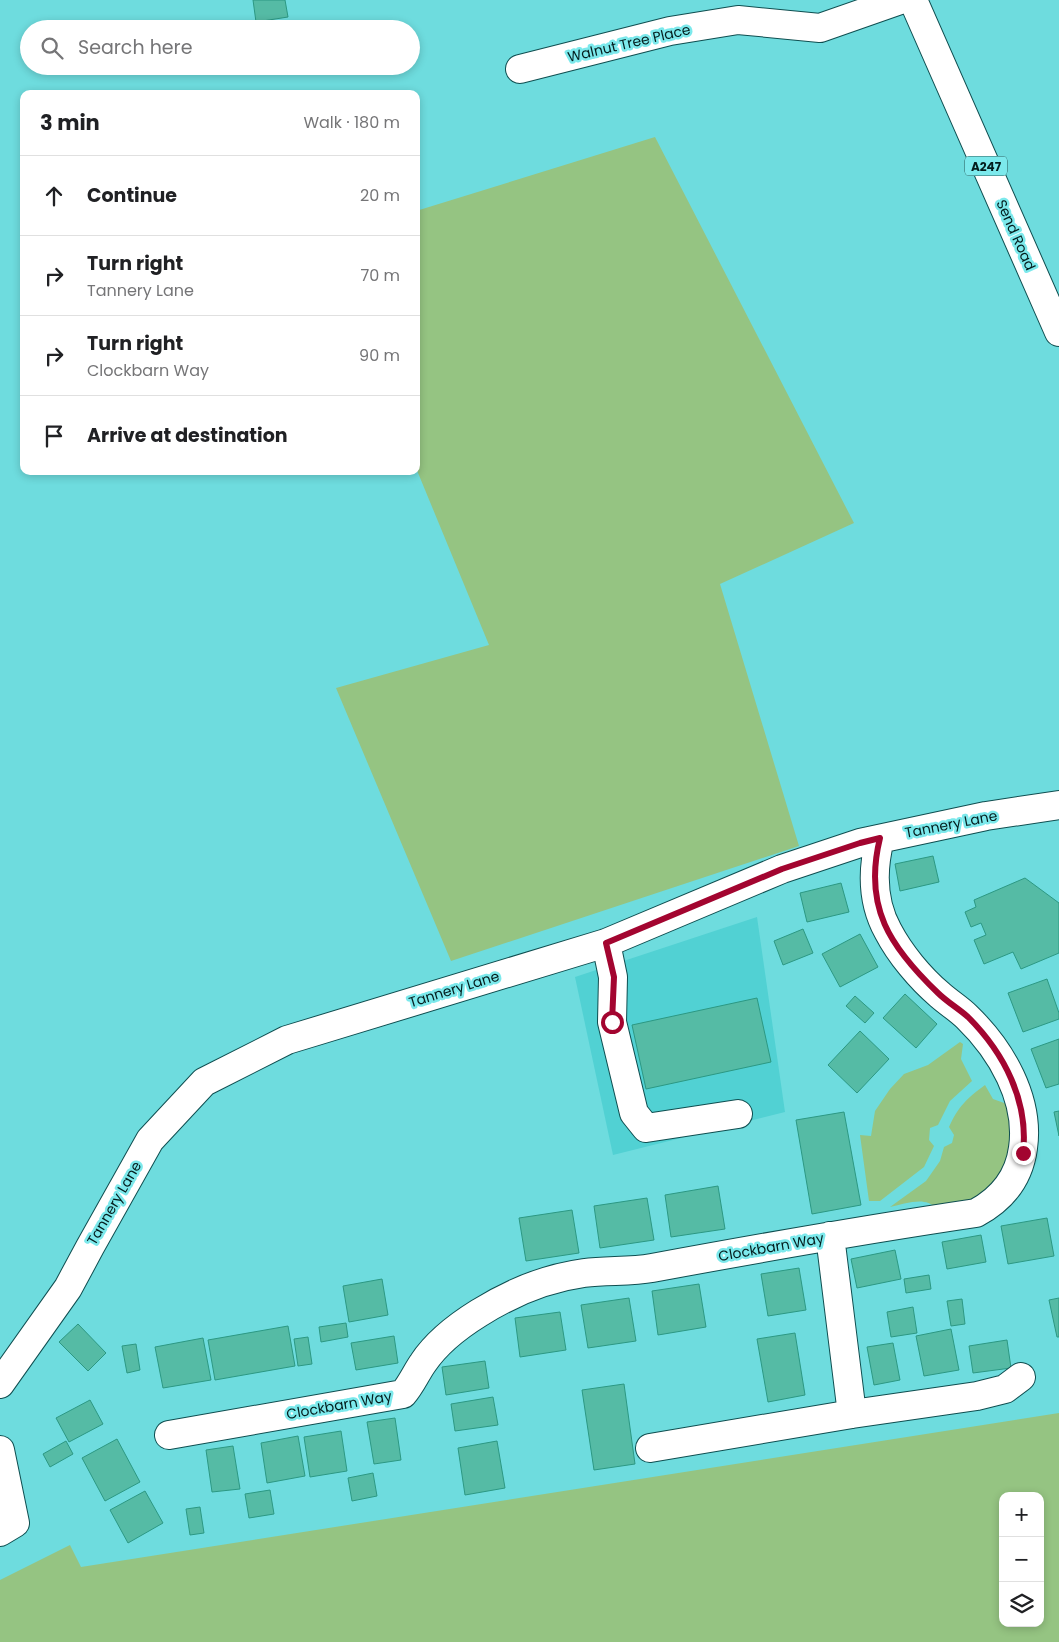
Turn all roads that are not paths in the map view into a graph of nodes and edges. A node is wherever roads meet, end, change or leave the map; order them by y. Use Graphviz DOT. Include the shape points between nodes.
graph roads {
  1 [pos="900,0"];
  2 [pos="913,0"];
  3 [pos="735,10"];
  4 [pos="520,69"];
  5 [pos="1059,332"];
  6 [pos="1059,805"];
  7 [pos="880,838"];
  8 [pos="606,943"];
  9 [pos="738,1114"];
  10 [pos="830,1236"];
  11 [pos="1022,1377"];
  12 [pos="0,1384"];
  13 [pos="852,1414"];
  14 [pos="169,1435"];
  15 [pos="650,1448"];
  16 [pos="0,1450"];
  17 [pos="0,1532"];
  1 -- 3 [label="street, Walnut Tree Place" via="820,28"];
  2 -- 5 [label="street, Send Road / A247"];
  3 -- 4 [label="street, Walnut Tree Place" via="670,31"];
  6 -- 7 [label="street, Tannery Lane"];
  7 -- 8 [label="street, Tannery Lane" via="782,869"];
  7 -- 10 [label="street, Clockbarn Way" via="874,877 880,914 887,930 916,972 966,1015 997,1052 1020,1101 1025,1136 1023,1153 1018,1170 1002,1195 976,1213"];
  8 -- 9 [label="street" via="614,977 612,1022 634,1113 646,1128"];
  8 -- 12 [label="street, Tannery Lane" via="287,1040 204,1082 150,1140 68,1288"];
  10 -- 13 [label="street"];
  10 -- 14 [label="street, Clockbarn Way" via="639,1270 592,1272 554,1279 501,1300 455,1330 429,1355 402,1394"];
  11 -- 13 [label="street" via="1005,1389 977,1396"];
  13 -- 15 [label="street"];
  16 -- 17 [label="street" via="15,1523"];
}
